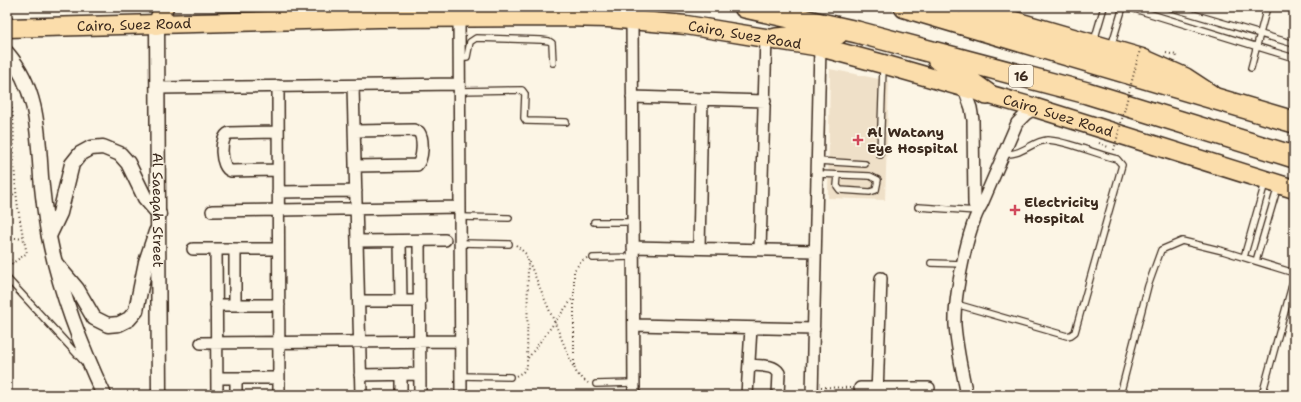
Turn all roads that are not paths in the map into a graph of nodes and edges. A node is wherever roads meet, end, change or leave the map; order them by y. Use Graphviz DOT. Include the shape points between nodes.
graph roads {
  1 [pos="164,7"];
  2 [pos="312,7"];
  3 [pos="358,7"];
  4 [pos="745,7"];
  5 [pos="905,7"];
  6 [pos="967,7"];
  7 [pos="1104,7"];
  8 [pos="1123,7"];
  9 [pos="1128,7"];
  10 [pos="1169,7"];
  11 [pos="1267,7"];
  12 [pos="1288,7"];
  13 [pos="1294,9"];
  14 [pos="379,18"];
  15 [pos="459,18"];
  16 [pos="632,20"];
  17 [pos="302,22"];
  18 [pos="157,25"];
  19 [pos="7,28"];
  20 [pos="858,32"];
  21 [pos="1259,34"];
  22 [pos="771,38"];
  23 [pos="1093,44"];
  24 [pos="1294,44"];
  25 [pos="1256,46"];
  26 [pos="820,47"];
  27 [pos="1110,49"];
  28 [pos="926,51"];
  29 [pos="7,53"];
  30 [pos="459,57"];
  31 [pos="1294,58"];
  32 [pos="553,63"];
  33 [pos="884,64"];
  34 [pos="1251,68"];
  35 [pos="278,86"];
  36 [pos="353,86"];
  37 [pos="963,86"];
  38 [pos="158,88"];
  39 [pos="459,88"];
  40 [pos="987,94"];
  41 [pos="632,97"];
  42 [pos="702,99"];
  43 [pos="765,100"];
  44 [pos="1220,101"];
  45 [pos="1036,108"];
  46 [pos="566,122"];
  47 [pos="1294,122"];
  48 [pos="355,131"];
  49 [pos="278,132"];
  50 [pos="1003,153"];
  51 [pos="880,155"];
  52 [pos="1294,157"];
  53 [pos="818,161"];
  54 [pos="865,164"];
  55 [pos="355,166"];
  56 [pos="278,170"];
  57 [pos="818,174"];
  58 [pos="838,174"];
  59 [pos="1280,184"];
  60 [pos="356,191"];
  61 [pos="278,192"];
  62 [pos="918,207"];
  63 [pos="278,209"];
  64 [pos="356,209"];
  65 [pos="212,210"];
  66 [pos="977,211"];
  67 [pos="460,212"];
  68 [pos="509,218"];
  69 [pos="159,220"];
  70 [pos="594,222"];
  71 [pos="633,222"];
  72 [pos="49,236"];
  73 [pos="445,240"];
  74 [pos="400,241"];
  75 [pos="419,241"];
  76 [pos="357,242"];
  77 [pos="460,243"];
  78 [pos="509,244"];
  79 [pos="699,248"];
  80 [pos="193,249"];
  81 [pos="216,249"];
  82 [pos="235,249"];
  83 [pos="278,249"];
  84 [pos="760,249"];
  85 [pos="816,250"];
  86 [pos="633,252"];
  87 [pos="1244,257"];
  88 [pos="592,258"];
  89 [pos="1256,261"];
  90 [pos="931,263"];
  91 [pos="55,264"];
  92 [pos="963,264"];
  93 [pos="1294,273"];
  94 [pos="7,278"];
  95 [pos="881,278"];
  96 [pos="1294,278"];
  97 [pos="359,301"];
  98 [pos="400,301"];
  99 [pos="420,301"];
  100 [pos="956,304"];
  101 [pos="216,305"];
  102 [pos="235,305"];
  103 [pos="279,305"];
  104 [pos="634,324"];
  105 [pos="751,328"];
  106 [pos="814,329"];
  107 [pos="460,341"];
  108 [pos="216,342"];
  109 [pos="279,342"];
  110 [pos="360,342"];
  111 [pos="420,342"];
  112 [pos="201,343"];
  113 [pos="749,365"];
  114 [pos="93,372"];
  115 [pos="401,374"];
  116 [pos="420,374"];
  117 [pos="360,375"];
  118 [pos="460,376"];
  119 [pos="510,377"];
  120 [pos="217,378"];
  121 [pos="236,378"];
  122 [pos="279,378"];
  123 [pos="634,383"];
  124 [pos="596,384"];
  125 [pos="860,388"];
  126 [pos="929,388"];
  127 [pos="812,391"];
  128 [pos="877,391"];
  129 [pos="900,392"];
  130 [pos="104,395"];
  131 [pos="159,395"];
  132 [pos="217,395"];
  133 [pos="236,395"];
  134 [pos="279,395"];
  135 [pos="361,395"];
  136 [pos="401,395"];
  137 [pos="420,395"];
  138 [pos="461,395"];
  139 [pos="634,395"];
  140 [pos="747,395"];
  141 [pos="778,395"];
  142 [pos="967,395"];
  143 [pos="1120,395"];
  144 [pos="1262,395"];
  1 -- 18 [label="main road"];
  2 -- 17 [label="main road"];
  3 -- 14 [label="main road"];
  4 -- 20 [label="highway, Cairo, Suez Road / 16"];
  5 -- 44 [label="highway, 16"];
  6 -- 23 [label="main road, 16"];
  7 -- 23 [label="lane"];
  8 -- 27 [label="lane"];
  9 -- 25 [label="lane"];
  10 -- 21 [label="lane"];
  11 -- 21 [label="lane"];
  12 -- 13 [label="lane"];
  14 -- 15 [label="main road, Cairo, Suez Road / 16"];
  14 -- 17 [label="main road, Cairo, Suez Road / 16"];
  15 -- 16 [label="main road, Cairo, Suez Road / 16" via="561,17"];
  15 -- 30 [label="street"];
  16 -- 22 [label="main road, Cairo, Suez Road / 16"];
  16 -- 41 [label="street"];
  17 -- 18 [label="main road, Cairo, Suez Road / 16"];
  18 -- 19 [label="main road, Cairo, Suez Road / 16"];
  18 -- 38 [label="street, Al Saeqah Street"];
  20 -- 22 [label="highway, 16"];
  20 -- 28 [label="highway, Cairo, Suez Road / 16"];
  21 -- 24 [label="lane"];
  21 -- 25 [label="lane"];
  22 -- 26 [label="main road, Cairo, Suez Road / 16"];
  22 -- 43 [label="street"];
  23 -- 27 [label="main road, 16"];
  25 -- 31 [label="lane"];
  25 -- 34 [label="lane"];
  26 -- 33 [label="main road, Cairo, Suez Road / 16"];
  26 -- 53 [label="street"];
  27 -- 44 [label="main road, 16" via="1142,58 1173,71"];
  28 -- 40 [label="highway, 16"];
  28 -- 52 [label="highway, Cairo, Suez Road / 16" via="1087,93"];
  29 -- 72 [label="street" via="25,80 37,119"];
  30 -- 32 [label="lane" via="466,57 470,42 476,38 541,40 552,43"];
  30 -- 39 [label="street"];
  33 -- 37 [label="main road, Cairo, Suez Road / 16"];
  33 -- 51 [label="lane"];
  35 -- 36 [label="street"];
  35 -- 38 [label="street"];
  35 -- 49 [label="street"];
  36 -- 39 [label="street"];
  36 -- 48 [label="street"];
  37 -- 40 [label="main road, Cairo, Suez Road / 16"];
  37 -- 66 [label="street" via="973,120 974,204"];
  38 -- 69 [label="street, Al Saeqah Street"];
  39 -- 46 [label="lane" via="522,90 525,94 526,121"];
  39 -- 67 [label="street"];
  40 -- 45 [label="main road, Cairo, Suez Road / 16"];
  41 -- 42 [label="street"];
  41 -- 71 [label="street"];
  42 -- 43 [label="street"];
  42 -- 79 [label="street"];
  43 -- 84 [label="street"];
  44 -- 47 [label="highway, 16"];
  45 -- 50 [label="street" via="1017,123"];
  45 -- 59 [label="main road, Cairo, Suez Road / 16"];
  48 -- 55 [label="street"];
  48 -- 55 [label="street" via="414,130 421,136 421,159 417,165"];
  49 -- 56 [label="street"];
  49 -- 56 [label="street" via="229,133 222,140 223,165 226,169"];
  50 -- 66 [label="street"];
  50 -- 100 [label="lane" via="1011,155 1038,142 1053,140 1117,159 1122,165 1075,330 1067,336"];
  53 -- 54 [label="lane"];
  53 -- 57 [label="street"];
  55 -- 60 [label="street"];
  56 -- 61 [label="street"];
  57 -- 58 [label="lane"];
  57 -- 85 [label="street"];
  58 -- 58 [label="lane" via="873,176 878,180 878,188 870,192 840,190 837,186"];
  59 -- 87 [label="lane"];
  59 -- 89 [label="lane"];
  60 -- 61 [label="street"];
  60 -- 64 [label="street"];
  61 -- 63 [label="street"];
  62 -- 66 [label="lane"];
  63 -- 64 [label="street"];
  63 -- 65 [label="street"];
  63 -- 83 [label="street"];
  64 -- 67 [label="street"];
  64 -- 76 [label="street"];
  66 -- 92 [label="street"];
  67 -- 68 [label="lane"];
  67 -- 77 [label="street"];
  69 -- 72 [label="street" via="128,163 120,154 103,147 91,148 80,154 72,164 60,213"];
  69 -- 91 [label="street" via="146,262 138,306 133,316 124,322 108,325 94,318 71,280"];
  69 -- 131 [label="street, Al Saeqah Street"];
  70 -- 71 [label="lane"];
  71 -- 86 [label="street"];
  72 -- 91 [label="street"];
  73 -- 75 [label="street"];
  74 -- 75 [label="street"];
  74 -- 76 [label="street"];
  74 -- 98 [label="street"];
  75 -- 99 [label="street"];
  76 -- 97 [label="street"];
  77 -- 78 [label="lane"];
  77 -- 107 [label="street"];
  79 -- 84 [label="street"];
  79 -- 86 [label="street"];
  80 -- 81 [label="street"];
  81 -- 82 [label="street"];
  81 -- 101 [label="street"];
  82 -- 83 [label="street"];
  82 -- 102 [label="street"];
  83 -- 103 [label="street"];
  84 -- 85 [label="street"];
  85 -- 106 [label="street"];
  86 -- 88 [label="lane"];
  86 -- 104 [label="street"];
  87 -- 89 [label="lane"];
  87 -- 143 [label="lane" via="1182,242 1161,250 1148,286"];
  89 -- 93 [label="lane"];
  90 -- 92 [label="lane"];
  91 -- 114 [label="street" via="72,319"];
  92 -- 100 [label="street"];
  94 -- 114 [label="lane"];
  95 -- 128 [label="street"];
  96 -- 144 [label="lane"];
  97 -- 98 [label="street"];
  97 -- 110 [label="street"];
  98 -- 99 [label="street"];
  99 -- 111 [label="street"];
  100 -- 142 [label="street" via="956,330"];
  101 -- 102 [label="street"];
  101 -- 108 [label="street"];
  102 -- 103 [label="street"];
  103 -- 109 [label="street"];
  104 -- 105 [label="street"];
  104 -- 123 [label="street"];
  105 -- 106 [label="street"];
  105 -- 113 [label="street"];
  106 -- 127 [label="street"];
  107 -- 111 [label="street"];
  107 -- 118 [label="street"];
  108 -- 109 [label="street"];
  108 -- 112 [label="street"];
  108 -- 120 [label="street"];
  109 -- 110 [label="street"];
  109 -- 122 [label="street"];
  110 -- 111 [label="street"];
  110 -- 117 [label="street"];
  111 -- 116 [label="street"];
  113 -- 140 [label="street"];
  113 -- 141 [label="street" via="777,370"];
  114 -- 130 [label="street"];
  115 -- 116 [label="street"];
  115 -- 117 [label="street"];
  115 -- 136 [label="street"];
  116 -- 137 [label="street"];
  117 -- 135 [label="street"];
  118 -- 119 [label="lane"];
  118 -- 138 [label="street"];
  120 -- 121 [label="street"];
  120 -- 132 [label="street"];
  121 -- 122 [label="street"];
  121 -- 133 [label="street"];
  122 -- 134 [label="street"];
  123 -- 124 [label="lane"];
  123 -- 139 [label="street"];
  125 -- 128 [label="street"];
  126 -- 129 [label="street"];
  128 -- 129 [label="street"];
}
